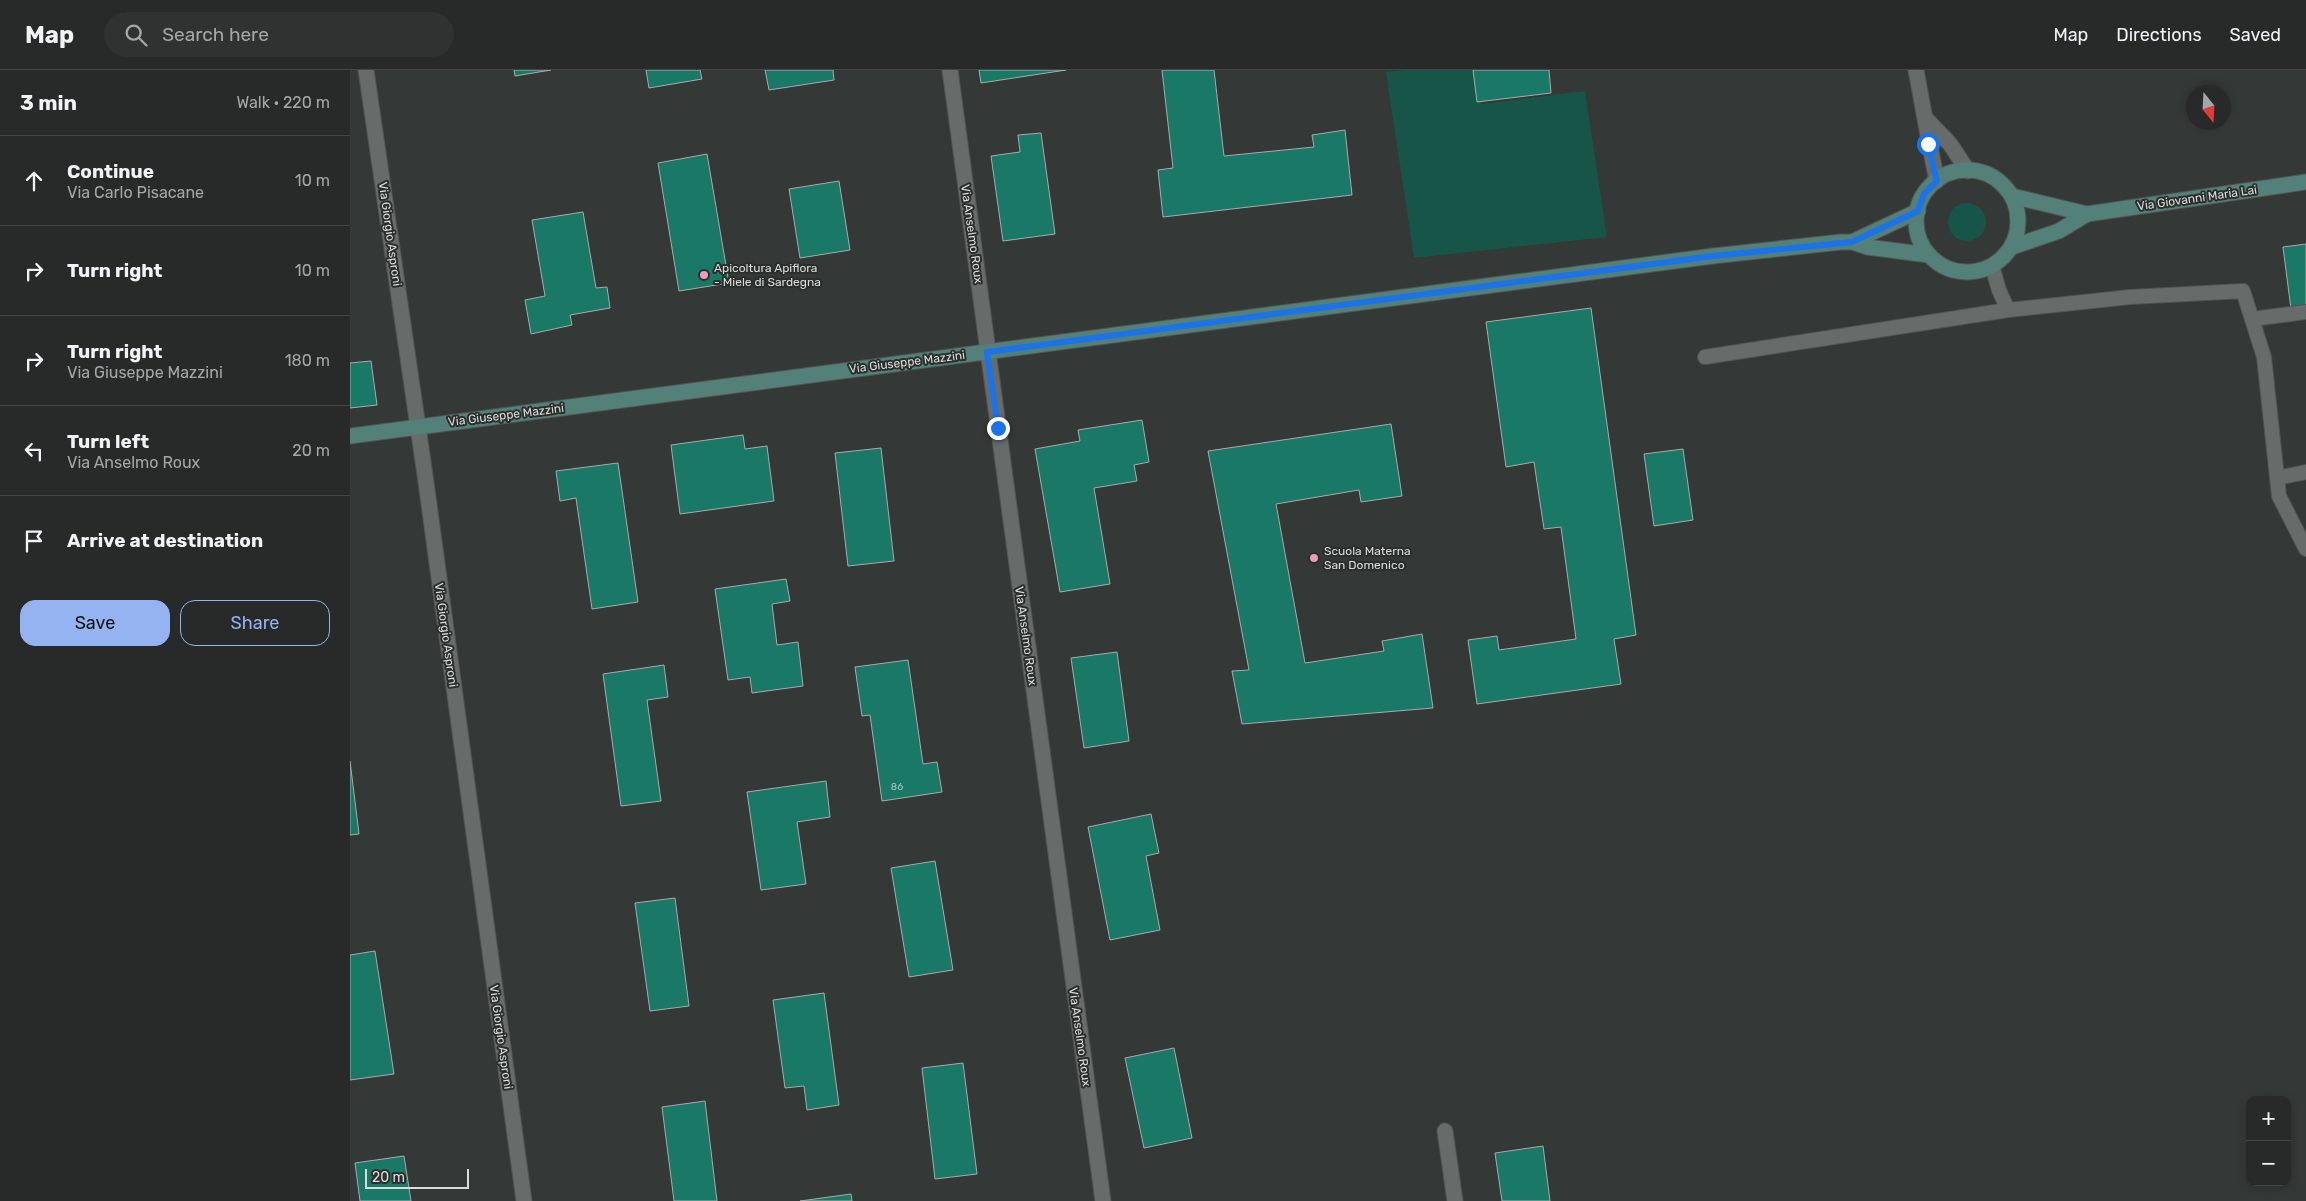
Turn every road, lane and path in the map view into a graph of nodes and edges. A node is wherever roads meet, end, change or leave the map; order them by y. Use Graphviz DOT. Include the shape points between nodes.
graph roads {
  1 [pos="366,70"];
  2 [pos="950,70"];
  3 [pos="1916,70"];
  4 [pos="1927,120"];
  5 [pos="1968,171"];
  6 [pos="1937,181"];
  7 [pos="2306,182"];
  8 [pos="2012,196"];
  9 [pos="1918,211"];
  10 [pos="2087,214"];
  11 [pos="1852,242"];
  12 [pos="2012,247"];
  13 [pos="1929,255"];
  14 [pos="1992,266"];
  15 [pos="2008,310"];
  16 [pos="2306,312"];
  17 [pos="2252,320"];
  18 [pos="987,352"];
  19 [pos="1705,357"];
  20 [pos="417,426"];
  21 [pos="350,436"];
  22 [pos="2306,472"];
  23 [pos="2277,478"];
  24 [pos="2306,549"];
  25 [pos="1445,1131"];
  26 [pos="524,1201"];
  27 [pos="1103,1201"];
  28 [pos="1455,1201"];
  1 -- 20 [label="street, Via Giorgio Asproni"];
  2 -- 18 [label="street, Via Anselmo Roux"];
  3 -- 4 [label="street"];
  4 -- 5 [label="street" via="1950,144"];
  4 -- 6 [label="street" via="1928,144"];
  5 -- 6 [label="street" via="1951,173"];
  5 -- 8 [label="street" via="1997,179"];
  6 -- 9 [label="street" via="1924,194"];
  7 -- 10 [label="street, Via Giovanni Maria Lai"];
  8 -- 10 [label="street, Via Giovanni Maria Lai"];
  8 -- 12 [label="street" via="2018,222"];
  9 -- 11 [label="street, Via Giuseppe Mazzini"];
  9 -- 13 [label="street" via="1920,241"];
  10 -- 12 [label="street, Via Giovanni Maria Lai" via="2059,231"];
  11 -- 13 [label="street, Via Giuseppe Mazzini" via="1867,248"];
  11 -- 18 [label="street, Via Giuseppe Mazzini" via="1713,256"];
  12 -- 14 [label="street"];
  13 -- 14 [label="street" via="1952,270 1979,271"];
  14 -- 15 [label="lane"];
  15 -- 17 [label="lane" via="2243,291"];
  15 -- 19 [label="lane"];
  16 -- 17 [label="lane"];
  17 -- 23 [label="lane" via="2264,356"];
  18 -- 20 [label="street, Via Giuseppe Mazzini"];
  18 -- 27 [label="street, Via Anselmo Roux"];
  20 -- 21 [label="street, Via Giuseppe Mazzini"];
  20 -- 26 [label="street, Via Giorgio Asproni"];
  22 -- 23 [label="lane"];
  23 -- 24 [label="lane" via="2279,496"];
  25 -- 28 [label="street"];
}
